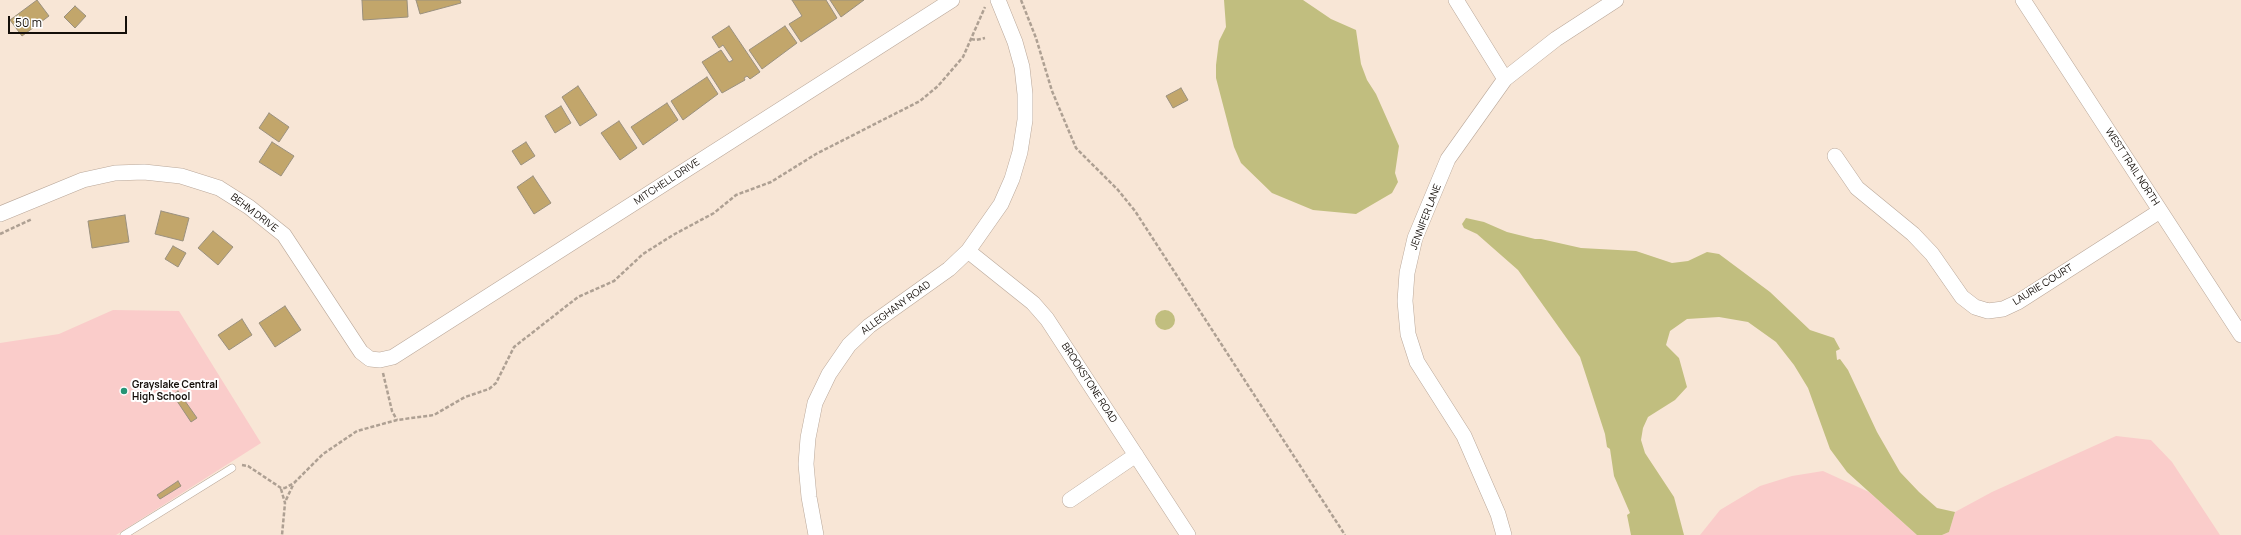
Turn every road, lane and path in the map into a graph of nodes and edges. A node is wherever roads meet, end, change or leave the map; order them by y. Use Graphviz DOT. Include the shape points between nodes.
graph roads {
  1 [pos="952,0"];
  2 [pos="1021,0"];
  3 [pos="1456,0"];
  4 [pos="1616,0"];
  5 [pos="2024,0"];
  6 [pos="993,1"];
  7 [pos="986,38"];
  8 [pos="971,39"];
  9 [pos="1505,79"];
  10 [pos="1835,156"];
  11 [pos="2160,211"];
  12 [pos="0,214"];
  13 [pos="37,216"];
  14 [pos="0,234"];
  15 [pos="968,252"];
  16 [pos="2241,335"];
  17 [pos="382,368"];
  18 [pos="397,420"];
  19 [pos="1136,455"];
  20 [pos="232,468"];
  21 [pos="294,483"];
  22 [pos="281,488"];
  23 [pos="1070,500"];
  24 [pos="285,503"];
  25 [pos="124,535"];
  26 [pos="282,535"];
  27 [pos="816,535"];
  28 [pos="1188,535"];
  29 [pos="1345,535"];
  30 [pos="1504,535"];
  1 -- 17 [label="street, MITCHELL DRIVE" via="393,357"];
  2 -- 29 [label="path" via="1052,91 1076,148 1135,211"];
  3 -- 9 [label="street"];
  4 -- 9 [label="street, JENNIFER LANE" via="1556,39"];
  5 -- 11 [label="street, WEST TRAIL NORTH"];
  6 -- 8 [label="path"];
  6 -- 15 [label="street, ALLEGHANY ROAD" via="1015,42 1022,67 1025,120 1020,152 1001,204"];
  7 -- 8 [label="path"];
  8 -- 18 [label="path" via="963,57 952,71 920,101 816,154 771,182 736,195 714,213 643,254 614,281 574,300 514,347 496,383 489,389 465,398 434,415"];
  9 -- 30 [label="street, JENNIFER LANE" via="1448,159 1415,238 1407,273 1405,301 1408,334 1417,362 1464,436 1498,514"];
  10 -- 11 [label="street, LAURIE COURT" via="1857,188 1913,234 1932,254 1962,297 1975,307 1988,311 2003,310 2018,302"];
  11 -- 16 [label="street, WEST TRAIL NORTH"];
  12 -- 17 [label="street, BEHM DRIVE" via="76,182 115,173 144,172 181,176 219,188 249,207 284,235 361,352"];
  13 -- 14 [label="path"];
  15 -- 19 [label="street, BROOKSTONE ROAD" via="1033,303 1047,319"];
  15 -- 27 [label="street, ALLEGHANY ROAD" via="950,269 869,326 849,345 829,374 815,404 808,438 806,464"];
  17 -- 18 [label="path" via="392,411"];
  18 -- 21 [label="path" via="365,428 348,436 323,454"];
  19 -- 23 [label="street"];
  19 -- 28 [label="street, BROOKSTONE ROAD"];
  20 -- 22 [label="path" via="239,465 248,466"];
  20 -- 25 [label="lane"];
  21 -- 22 [label="path"];
  21 -- 24 [label="path"];
  22 -- 24 [label="path"];
  24 -- 26 [label="path"];
}
